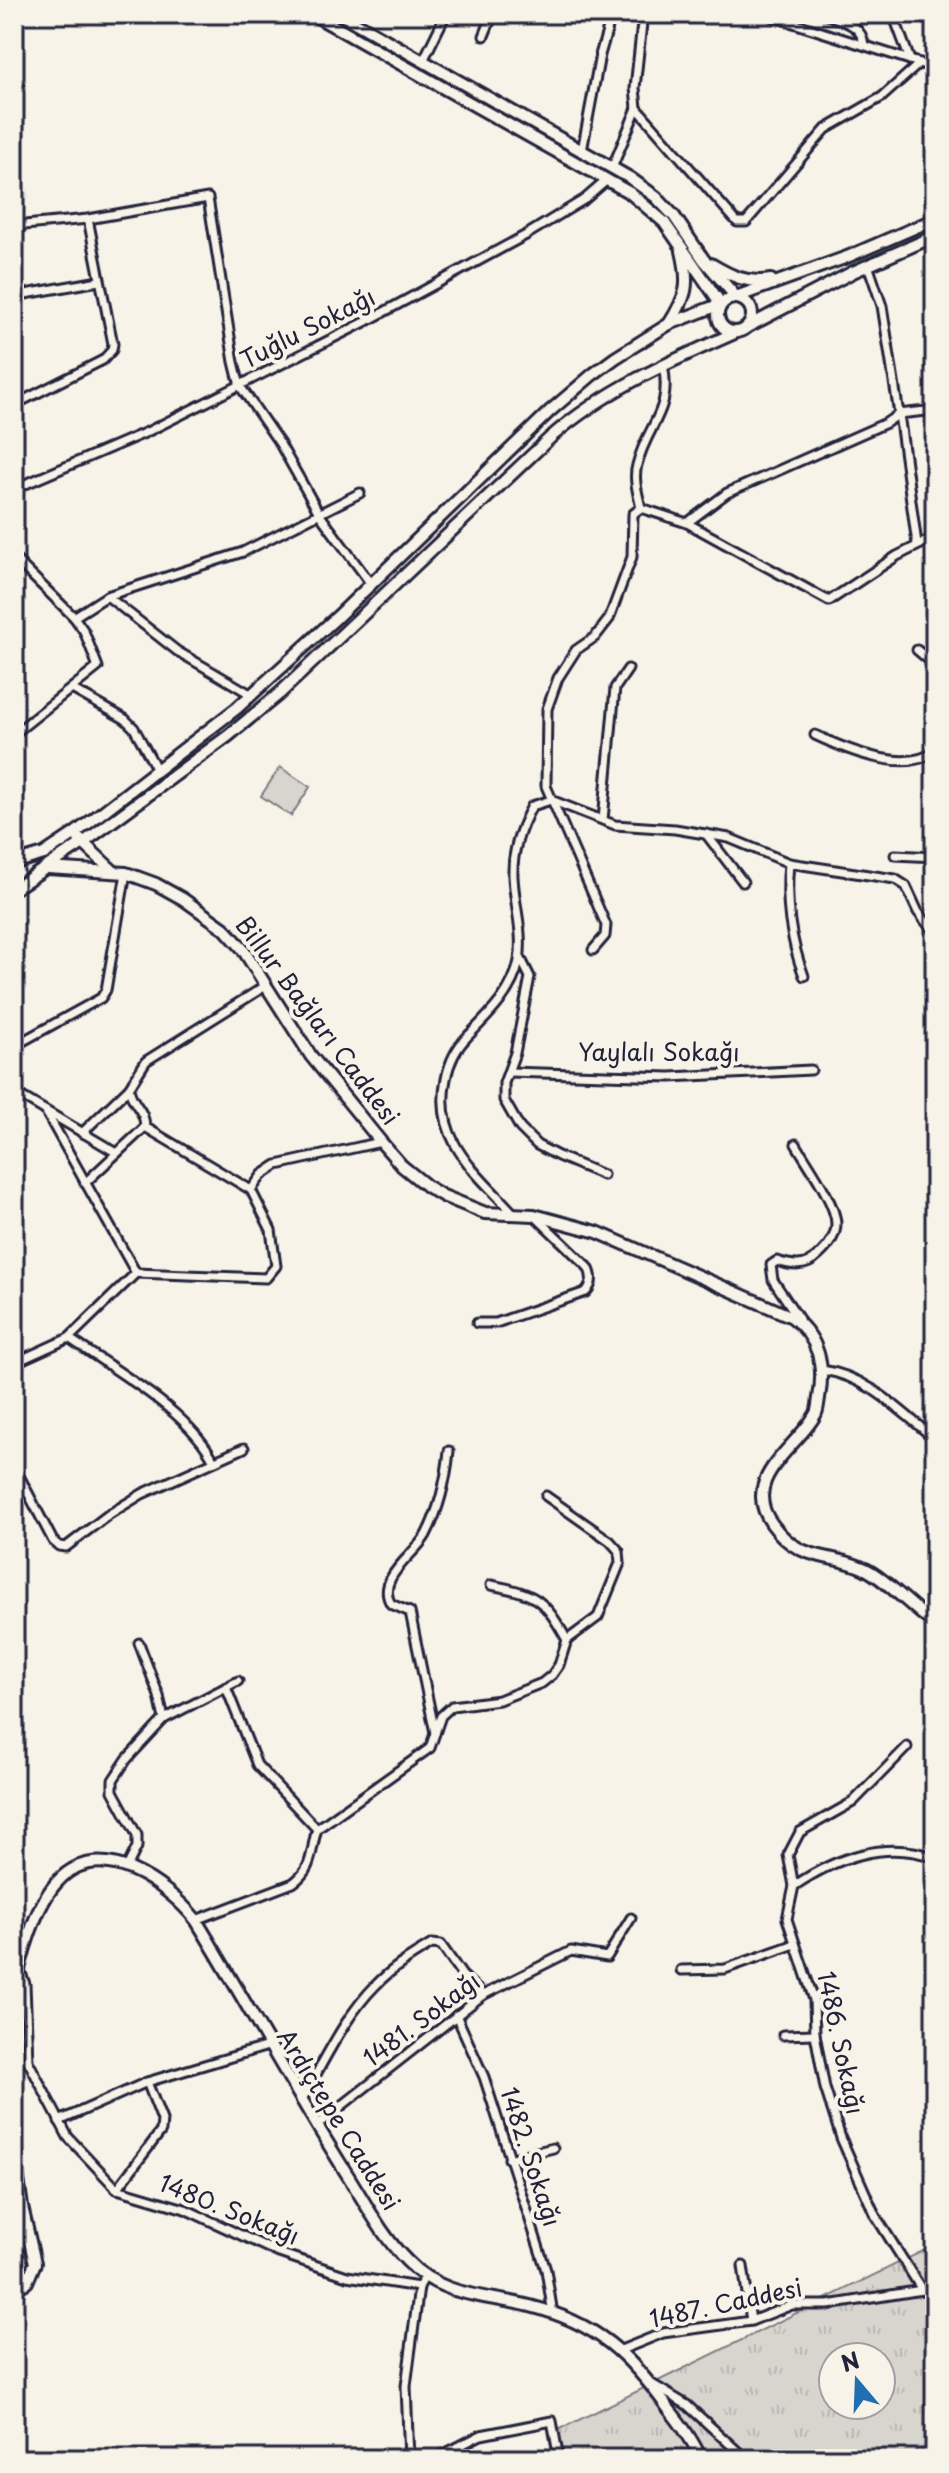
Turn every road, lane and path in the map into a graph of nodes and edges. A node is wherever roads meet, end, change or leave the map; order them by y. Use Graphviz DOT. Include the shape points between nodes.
graph roads {
  1 [pos="312,14"];
  2 [pos="340,14"];
  3 [pos="446,14"];
  4 [pos="493,14"];
  5 [pos="612,14"];
  6 [pos="643,14"];
  7 [pos="765,14"];
  8 [pos="825,14"];
  9 [pos="893,14"];
  10 [pos="484,36"];
  11 [pos="864,45"];
  12 [pos="910,60"];
  13 [pos="423,61"];
  14 [pos="920,63"];
  15 [pos="935,68"];
  16 [pos="637,108"];
  17 [pos="582,151"];
  18 [pos="612,168"];
  19 [pos="607,180"];
  20 [pos="88,219"];
  21 [pos="935,219"];
  22 [pos="14,226"];
  23 [pos="935,236"];
  24 [pos="680,246"];
  25 [pos="704,260"];
  26 [pos="868,265"];
  27 [pos="793,277"];
  28 [pos="99,281"];
  29 [pos="14,296"];
  30 [pos="736,297"];
  31 [pos="721,304"];
  32 [pos="669,324"];
  33 [pos="742,330"];
  34 [pos="663,365"];
  35 [pos="240,386"];
  36 [pos="14,405"];
  37 [pos="935,410"];
  38 [pos="899,414"];
  39 [pos="14,489"];
  40 [pos="360,493"];
  41 [pos="641,508"];
  42 [pos="320,515"];
  43 [pos="687,523"];
  44 [pos="935,537"];
  45 [pos="917,544"];
  46 [pos="14,558"];
  47 [pos="371,584"];
  48 [pos="107,596"];
  49 [pos="74,617"];
  50 [pos="917,650"];
  51 [pos="935,665"];
  52 [pos="628,669"];
  53 [pos="72,689"];
  54 [pos="252,695"];
  55 [pos="14,734"];
  56 [pos="815,735"];
  57 [pos="935,751"];
  58 [pos="157,770"];
  59 [pos="551,800"];
  60 [pos="603,820"];
  61 [pos="74,834"];
  62 [pos="706,834"];
  63 [pos="83,843"];
  64 [pos="895,855"];
  65 [pos="935,857"];
  66 [pos="14,863"];
  67 [pos="789,863"];
  68 [pos="48,868"];
  69 [pos="113,871"];
  70 [pos="126,873"];
  71 [pos="743,882"];
  72 [pos="14,889"];
  73 [pos="935,933"];
  74 [pos="593,950"];
  75 [pos="519,954"];
  76 [pos="804,976"];
  77 [pos="267,985"];
  78 [pos="14,1046"];
  79 [pos="811,1070"];
  80 [pos="509,1072"];
  81 [pos="129,1088"];
  82 [pos="14,1092"];
  83 [pos="46,1112"];
  84 [pos="145,1127"];
  85 [pos="82,1133"];
  86 [pos="381,1142"];
  87 [pos="796,1144"];
  88 [pos="117,1153"];
  89 [pos="603,1175"];
  90 [pos="85,1183"];
  91 [pos="251,1190"];
  92 [pos="514,1214"];
  93 [pos="534,1215"];
  94 [pos="136,1273"];
  95 [pos="477,1323"];
  96 [pos="802,1325"];
  97 [pos="69,1338"];
  98 [pos="14,1363"];
  99 [pos="822,1370"];
  100 [pos="935,1439"];
  101 [pos="244,1448"];
  102 [pos="449,1451"];
  103 [pos="214,1461"];
  104 [pos="14,1466"];
  105 [pos="546,1496"];
  106 [pos="491,1585"];
  107 [pos="935,1624"];
  108 [pos="567,1640"];
  109 [pos="139,1643"];
  110 [pos="238,1681"];
  111 [pos="226,1687"];
  112 [pos="164,1719"];
  113 [pos="435,1735"];
  114 [pos="907,1747"];
  115 [pos="317,1829"];
  116 [pos="935,1858"];
  117 [pos="127,1867"];
  118 [pos="794,1886"];
  119 [pos="631,1918"];
  120 [pos="196,1920"];
  121 [pos="795,1944"];
  122 [pos="19,1968"];
  123 [pos="681,1970"];
  124 [pos="14,1993"];
  125 [pos="483,1995"];
  126 [pos="456,2015"];
  127 [pos="815,2034"];
  128 [pos="783,2035"];
  129 [pos="268,2046"];
  130 [pos="931,2071"];
  131 [pos="147,2082"];
  132 [pos="935,2088"];
  133 [pos="301,2101"];
  134 [pos="59,2121"];
  135 [pos="316,2126"];
  136 [pos="553,2148"];
  137 [pos="14,2151"];
  138 [pos="509,2159"];
  139 [pos="117,2189"];
  140 [pos="743,2266"];
  141 [pos="425,2276"];
  142 [pos="419,2287"];
  143 [pos="14,2290"];
  144 [pos="922,2290"];
  145 [pos="935,2291"];
  146 [pos="553,2314"];
  147 [pos="751,2321"];
  148 [pos="621,2350"];
  149 [pos="650,2383"];
  150 [pos="409,2459"];
  151 [pos="434,2459"];
  152 [pos="559,2459"];
  153 [pos="701,2459"];
  154 [pos="746,2459"];
  1 -- 19 [label="street"];
  2 -- 13 [label="street"];
  3 -- 13 [label="street"];
  4 -- 10 [label="street"];
  5 -- 17 [label="street"];
  6 -- 16 [label="street"];
  7 -- 11 [label="street"];
  8 -- 11 [label="street" via="856,27"];
  9 -- 12 [label="street"];
  11 -- 12 [label="street"];
  12 -- 14 [label="street"];
  13 -- 17 [label="street"];
  14 -- 15 [label="street"];
  14 -- 16 [label="street" via="882,97 826,129 746,222 737,222"];
  16 -- 18 [label="street"];
  17 -- 18 [label="street"];
  18 -- 25 [label="street" via="656,197"];
  19 -- 24 [label="street" via="650,208"];
  19 -- 35 [label="street, Tuğlu Sokağı" via="585,199 490,255"];
  20 -- 22 [label="street"];
  20 -- 28 [label="street"];
  20 -- 35 [label="street" via="208,198"];
  21 -- 27 [label="street"];
  23 -- 26 [label="street"];
  24 -- 31 [label="street"];
  24 -- 32 [label="street" via="687,286"];
  25 -- 27 [label="street" via="742,280"];
  25 -- 30 [label="street"];
  26 -- 33 [label="street"];
  26 -- 38 [label="street" via="882,306"];
  27 -- 30 [label="street"];
  28 -- 29 [label="street"];
  28 -- 36 [label="street" via="113,344 108,356"];
  30 -- 31 [label="street"];
  30 -- 33 [label="street" via="752,311"];
  31 -- 32 [label="street"];
  31 -- 33 [label="street" via="719,321 726,329"];
  32 -- 47 [label="street" via="566,397"];
  33 -- 34 [label="street"];
  34 -- 41 [label="street" via="665,401 637,464"];
  34 -- 63 [label="street" via="567,423 279,694"];
  35 -- 39 [label="street, Tuğlu Sokağı"];
  35 -- 42 [label="street"];
  37 -- 38 [label="street"];
  38 -- 43 [label="street" via="727,493"];
  38 -- 45 [label="street"];
  40 -- 42 [label="street"];
  41 -- 43 [label="street"];
  41 -- 59 [label="street" via="633,514 632,557 609,619 576,650 547,709 546,786"];
  42 -- 47 [label="street"];
  42 -- 48 [label="street" via="243,552"];
  43 -- 45 [label="street" via="829,601"];
  44 -- 45 [label="street"];
  46 -- 49 [label="street"];
  47 -- 54 [label="street"];
  48 -- 49 [label="street"];
  48 -- 54 [label="street" via="177,651"];
  49 -- 53 [label="street" via="98,667"];
  50 -- 51 [label="street"];
  52 -- 60 [label="street" via="615,688"];
  53 -- 55 [label="street"];
  53 -- 58 [label="street" via="130,723"];
  54 -- 58 [label="street"];
  56 -- 57 [label="street" via="878,758 916,760"];
  58 -- 61 [label="street"];
  59 -- 60 [label="street"];
  59 -- 74 [label="street" via="605,920 605,936"];
  59 -- 75 [label="street" via="532,806 518,832 513,875"];
  60 -- 62 [label="street"];
  61 -- 63 [label="street"];
  61 -- 66 [label="street" via="44,854"];
  62 -- 67 [label="street"];
  62 -- 71 [label="street"];
  63 -- 68 [label="street"];
  63 -- 69 [label="street"];
  64 -- 65 [label="street"];
  67 -- 73 [label="street" via="895,879 906,886"];
  67 -- 76 [label="street" via="789,921"];
  68 -- 69 [label="street, Billur Bağları Caddesi"];
  68 -- 72 [label="street"];
  69 -- 70 [label="street, Billur Bağları Caddesi"];
  70 -- 77 [label="street, Billur Bağları Caddesi" via="206,913 242,948"];
  70 -- 78 [label="street" via="101,998"];
  75 -- 80 [label="street" via="530,977"];
  75 -- 92 [label="street" via="509,988 448,1067 443,1094 444,1121 454,1146"];
  77 -- 81 [label="street" via="146,1061"];
  77 -- 86 [label="street, Billur Bağları Caddesi" via="311,1056"];
  79 -- 80 [label="street, Yaylalı Sokağı" via="670,1077"];
  80 -- 89 [label="street" via="504,1100 520,1128 537,1145"];
  81 -- 84 [label="street"];
  81 -- 85 [label="street"];
  82 -- 83 [label="street"];
  83 -- 85 [label="street"];
  83 -- 90 [label="street"];
  84 -- 88 [label="street"];
  84 -- 91 [label="street"];
  85 -- 88 [label="street"];
  86 -- 91 [label="street" via="277,1165"];
  86 -- 92 [label="street, Billur Bağları Caddesi" via="415,1178 443,1196 485,1213"];
  87 -- 96 [label="street" via="833,1209 836,1224 831,1242 814,1261 771,1265 773,1280"];
  88 -- 90 [label="street"];
  90 -- 94 [label="street"];
  91 -- 94 [label="street" via="271,1230 277,1261 271,1275"];
  92 -- 93 [label="street, Billur Bağları Caddesi"];
  93 -- 95 [label="street" via="588,1267 589,1287 496,1323"];
  93 -- 96 [label="street, Billur Bağları Caddesi" via="618,1240"];
  94 -- 97 [label="street"];
  96 -- 99 [label="street" via="813,1338"];
  97 -- 98 [label="street"];
  97 -- 103 [label="street" via="177,1415"];
  99 -- 100 [label="street" via="871,1387"];
  99 -- 107 [label="street" via="816,1414 775,1461 764,1485 765,1512 785,1539 804,1553 864,1568"];
  101 -- 103 [label="street"];
  102 -- 113 [label="street" via="437,1509 387,1593 391,1604 410,1612"];
  103 -- 104 [label="street" via="142,1494 66,1547 53,1541"];
  105 -- 108 [label="street" via="610,1541 620,1557 598,1617"];
  106 -- 108 [label="street" via="535,1597 552,1613"];
  108 -- 113 [label="street" via="559,1665 542,1683 499,1700 452,1706 441,1716"];
  109 -- 112 [label="street"];
  110 -- 111 [label="street"];
  111 -- 112 [label="street"];
  111 -- 115 [label="street" via="257,1765"];
  112 -- 117 [label="street" via="113,1780 113,1791 137,1835"];
  113 -- 115 [label="street" via="430,1748"];
  114 -- 118 [label="street, 1486. Sokağı" via="853,1802 800,1832 788,1855"];
  115 -- 120 [label="street" via="313,1856 302,1877"];
  116 -- 118 [label="street" via="902,1851 867,1853 830,1865"];
  117 -- 120 [label="street, Ardıçtepe Caddesi" via="159,1885"];
  117 -- 122 [label="street, Ardıçtepe Caddesi" via="89,1864 59,1879"];
  118 -- 121 [label="street, 1486. Sokağı" via="787,1919"];
  119 -- 125 [label="street, 1481. Sokağı" via="607,1957 571,1951"];
  120 -- 129 [label="street, Ardıçtepe Caddesi"];
  121 -- 123 [label="street" via="725,1969"];
  121 -- 127 [label="street, 1486. Sokağı" via="814,2000"];
  122 -- 124 [label="street, Ardıçtepe Caddesi"];
  122 -- 134 [label="street" via="25,1984 28,2061"];
  125 -- 126 [label="street, 1481. Sokağı"];
  125 -- 133 [label="street" via="441,1945 432,1944 377,1984 356,2008"];
  126 -- 135 [label="street, 1481. Sokağı"];
  126 -- 138 [label="street, 1482. Sokağı" via="484,2077"];
  127 -- 128 [label="street"];
  127 -- 144 [label="street, 1486. Sokağı" via="841,2138 875,2215"];
  129 -- 131 [label="street"];
  129 -- 133 [label="street, Ardıçtepe Caddesi"];
  130 -- 132 [label="street"];
  131 -- 134 [label="street"];
  131 -- 139 [label="street" via="161,2131"];
  133 -- 135 [label="street, Ardıçtepe Caddesi"];
  134 -- 139 [label="street"];
  135 -- 141 [label="street, Ardıçtepe Caddesi" via="378,2225"];
  136 -- 138 [label="street"];
  137 -- 143 [label="street" via="35,2263 27,2282"];
  138 -- 146 [label="street, 1482. Sokağı" via="546,2270"];
  139 -- 142 [label="street, 1480. Sokağı" via="185,2209 279,2253 347,2276"];
  140 -- 147 [label="street"];
  141 -- 142 [label="street"];
  141 -- 146 [label="street, Ardıçtepe Caddesi" via="476,2297"];
  142 -- 150 [label="street" via="406,2386"];
  144 -- 145 [label="street, 1487. Caddesi"];
  144 -- 147 [label="street, 1487. Caddesi" via="828,2305 792,2305"];
  146 -- 148 [label="street, Ardıçtepe Caddesi"];
  147 -- 148 [label="street, 1487. Caddesi" via="663,2333"];
  148 -- 149 [label="street, Ardıçtepe Caddesi"];
  149 -- 153 [label="street, Ardıçtepe Caddesi"];
  149 -- 154 [label="street" via="687,2405"];
  151 -- 152 [label="street" via="481,2435 552,2421"];
}
